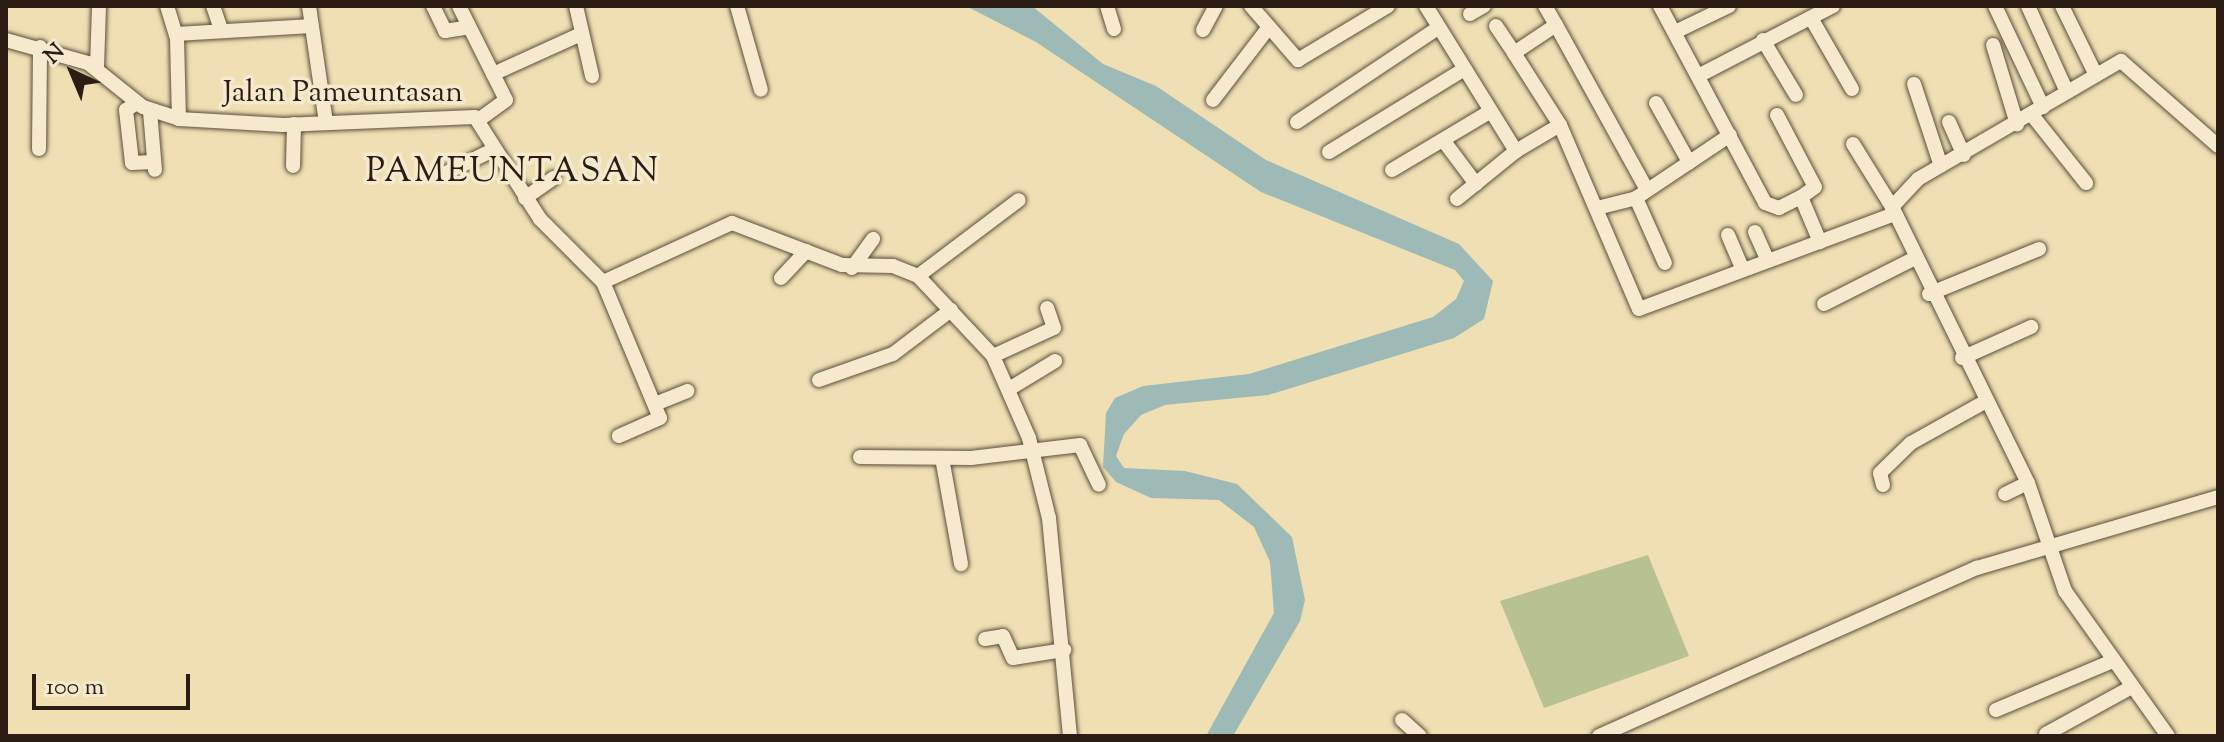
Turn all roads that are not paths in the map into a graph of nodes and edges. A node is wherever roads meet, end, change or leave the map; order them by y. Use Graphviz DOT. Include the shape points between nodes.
graph roads {
  1 [pos="99,6"];
  2 [pos="167,6"];
  3 [pos="213,6"];
  4 [pos="309,6"];
  5 [pos="433,6"];
  6 [pos="459,6"];
  7 [pos="576,6"];
  8 [pos="737,6"];
  9 [pos="1107,6"];
  10 [pos="1216,6"];
  11 [pos="1251,6"];
  12 [pos="1388,6"];
  13 [pos="1426,6"];
  14 [pos="1545,6"];
  15 [pos="1660,6"];
  16 [pos="1729,6"];
  17 [pos="1833,6"];
  18 [pos="1995,6"];
  19 [pos="2028,6"];
  20 [pos="2062,6"];
  21 [pos="1368,12"];
  22 [pos="1811,18"];
  23 [pos="1556,25"];
  24 [pos="312,26"];
  25 [pos="1496,26"];
  26 [pos="469,27"];
  27 [pos="1269,27"];
  28 [pos="1438,28"];
  29 [pos="221,29"];
  30 [pos="1114,29"];
  31 [pos="1203,30"];
  32 [pos="1675,32"];
  33 [pos="176,34"];
  34 [pos="579,35"];
  35 [pos="6,40"];
  36 [pos="1763,40"];
  37 [pos="1993,45"];
  38 [pos="40,47"];
  39 [pos="1514,53"];
  40 [pos="97,67"];
  41 [pos="1463,70"];
  42 [pos="493,74"];
  43 [pos="2096,75"];
  44 [pos="592,76"];
  45 [pos="1698,76"];
  46 [pos="1914,84"];
  47 [pos="1852,89"];
  48 [pos="761,90"];
  49 [pos="2067,92"];
  50 [pos="1796,95"];
  51 [pos="1213,100"];
  52 [pos="1656,103"];
  53 [pos="144,107"];
  54 [pos="1491,111"];
  55 [pos="2037,111"];
  56 [pos="1777,115"];
  57 [pos="179,119"];
  58 [pos="478,120"];
  59 [pos="1297,122"];
  60 [pos="1949,122"];
  61 [pos="326,123"];
  62 [pos="294,124"];
  63 [pos="2017,124"];
  64 [pos="1560,125"];
  65 [pos="1730,135"];
  66 [pos="1443,140"];
  67 [pos="1853,144"];
  68 [pos="2218,146"];
  69 [pos="39,149"];
  70 [pos="495,149"];
  71 [pos="1516,151"];
  72 [pos="1329,152"];
  73 [pos="1964,155"];
  74 [pos="1689,162"];
  75 [pos="293,166"];
  76 [pos="1941,166"];
  77 [pos="1392,170"];
  78 [pos="448,172"];
  79 [pos="554,178"];
  80 [pos="2086,183"];
  81 [pos="1476,184"];
  82 [pos="1642,194"];
  83 [pos="1801,197"];
  84 [pos="525,198"];
  85 [pos="1457,199"];
  86 [pos="1019,200"];
  87 [pos="1601,207"];
  88 [pos="1892,211"];
  89 [pos="1755,232"];
  90 [pos="1728,235"];
  91 [pos="873,239"];
  92 [pos="1820,242"];
  93 [pos="2039,249"];
  94 [pos="806,251"];
  95 [pos="1767,259"];
  96 [pos="1913,259"];
  97 [pos="1665,263"];
  98 [pos="1741,266"];
  99 [pos="852,268"];
  100 [pos="918,276"];
  101 [pos="781,278"];
  102 [pos="603,282"];
  103 [pos="1929,294"];
  104 [pos="1824,304"];
  105 [pos="1047,308"];
  106 [pos="951,310"];
  107 [pos="2031,327"];
  108 [pos="993,356"];
  109 [pos="1962,358"];
  110 [pos="1055,361"];
  111 [pos="819,380"];
  112 [pos="1009,389"];
  113 [pos="688,391"];
  114 [pos="1986,401"];
  115 [pos="655,404"];
  116 [pos="619,436"];
  117 [pos="1033,453"];
  118 [pos="860,457"];
  119 [pos="942,458"];
  120 [pos="2028,483"];
  121 [pos="1099,485"];
  122 [pos="1883,485"];
  123 [pos="2005,494"];
  124 [pos="2218,497"];
  125 [pos="2047,543"];
  126 [pos="961,564"];
  127 [pos="985,639"];
  128 [pos="1064,650"];
  129 [pos="2110,662"];
  130 [pos="2132,687"];
  131 [pos="1996,710"];
  132 [pos="1402,720"];
  133 [pos="2046,734"];
  134 [pos="1070,736"];
  135 [pos="1420,736"];
  136 [pos="1599,736"];
  137 [pos="2168,736"];
  1 -- 40 [label="street"];
  2 -- 33 [label="street"];
  3 -- 29 [label="street"];
  4 -- 24 [label="street"];
  5 -- 26 [label="street" via="445,31"];
  6 -- 26 [label="street"];
  7 -- 34 [label="street"];
  8 -- 48 [label="street"];
  9 -- 30 [label="street"];
  10 -- 31 [label="street"];
  11 -- 27 [label="street"];
  12 -- 21 [label="street"];
  13 -- 28 [label="street"];
  14 -- 23 [label="street"];
  15 -- 32 [label="street"];
  16 -- 32 [label="street"];
  17 -- 22 [label="street"];
  18 -- 55 [label="street"];
  19 -- 49 [label="street"];
  20 -- 43 [label="street"];
  21 -- 27 [label="street" via="1298,60"];
  22 -- 36 [label="street"];
  22 -- 47 [label="street"];
  23 -- 39 [label="street"];
  23 -- 82 [label="street"];
  24 -- 29 [label="street"];
  24 -- 61 [label="street"];
  25 -- 39 [label="street"];
  26 -- 42 [label="street"];
  27 -- 51 [label="street"];
  28 -- 41 [label="street"];
  28 -- 59 [label="street"];
  29 -- 33 [label="street"];
  32 -- 45 [label="street"];
  33 -- 57 [label="street"];
  34 -- 42 [label="street"];
  34 -- 44 [label="street"];
  35 -- 38 [label="street, Jalan Pameuntasan"];
  36 -- 45 [label="street"];
  36 -- 50 [label="street"];
  37 -- 63 [label="street"];
  38 -- 40 [label="street, Jalan Pameuntasan"];
  38 -- 69 [label="street"];
  39 -- 64 [label="street"];
  40 -- 53 [label="street, Jalan Pameuntasan"];
  41 -- 54 [label="street"];
  41 -- 72 [label="street"];
  42 -- 58 [label="street" via="506,100"];
  43 -- 49 [label="street"];
  43 -- 68 [label="street" via="2130,63"];
  45 -- 65 [label="street"];
  46 -- 76 [label="street"];
  49 -- 55 [label="street"];
  52 -- 74 [label="street"];
  53 -- 53 [label="street" via="154,166 132,163 126,110"];
  53 -- 57 [label="street, Jalan Pameuntasan"];
  54 -- 66 [label="street"];
  54 -- 71 [label="street"];
  55 -- 63 [label="street"];
  55 -- 80 [label="street"];
  56 -- 83 [label="street" via="1815,187"];
  57 -- 62 [label="street, Jalan Pameuntasan"];
  58 -- 61 [label="street, Jalan Pameuntasan"];
  58 -- 70 [label="street, Jalan Pameuntasan"];
  60 -- 73 [label="street"];
  61 -- 62 [label="street, Jalan Pameuntasan"];
  62 -- 75 [label="street"];
  63 -- 73 [label="street"];
  64 -- 71 [label="street"];
  64 -- 87 [label="street"];
  65 -- 74 [label="street"];
  65 -- 83 [label="street" via="1769,206"];
  66 -- 77 [label="street"];
  66 -- 81 [label="street"];
  67 -- 88 [label="street"];
  70 -- 78 [label="street"];
  70 -- 84 [label="street, Jalan Pameuntasan"];
  71 -- 81 [label="street"];
  73 -- 76 [label="street"];
  74 -- 82 [label="street"];
  76 -- 88 [label="street" via="1904,188"];
  79 -- 84 [label="street"];
  81 -- 85 [label="street"];
  82 -- 87 [label="street"];
  82 -- 97 [label="street"];
  83 -- 92 [label="street"];
  84 -- 102 [label="street, Jalan Pameuntasan"];
  86 -- 100 [label="street"];
  87 -- 98 [label="street" via="1639,309"];
  88 -- 92 [label="street"];
  88 -- 96 [label="street"];
  89 -- 95 [label="street"];
  90 -- 98 [label="street"];
  91 -- 99 [label="street"];
  92 -- 95 [label="street"];
  93 -- 103 [label="street"];
  94 -- 99 [label="street"];
  94 -- 101 [label="street"];
  94 -- 102 [label="street" via="732,223"];
  95 -- 98 [label="street"];
  96 -- 103 [label="street"];
  96 -- 104 [label="street"];
  99 -- 100 [label="street" via="886,265"];
  100 -- 106 [label="street"];
  102 -- 115 [label="street, Jalan Pameuntasan"];
  103 -- 109 [label="street"];
  105 -- 108 [label="street" via="1054,328"];
  106 -- 108 [label="street"];
  106 -- 111 [label="street" via="893,354"];
  107 -- 109 [label="street"];
  108 -- 112 [label="street"];
  109 -- 114 [label="street"];
  110 -- 112 [label="street"];
  112 -- 117 [label="street"];
  113 -- 115 [label="street"];
  114 -- 120 [label="street"];
  114 -- 122 [label="street" via="1911,443 1880,473"];
  115 -- 116 [label="street" via="659,421"];
  117 -- 119 [label="street"];
  117 -- 121 [label="street" via="1080,445"];
  117 -- 128 [label="street"];
  118 -- 119 [label="street"];
  119 -- 126 [label="street"];
  120 -- 123 [label="street"];
  120 -- 125 [label="street"];
  124 -- 125 [label="street"];
  125 -- 129 [label="street" via="2065,591"];
  125 -- 136 [label="street"];
  127 -- 128 [label="street" via="1004,637 1013,658"];
  128 -- 134 [label="street"];
  129 -- 130 [label="street"];
  129 -- 131 [label="street"];
  130 -- 133 [label="street"];
  130 -- 137 [label="street"];
  132 -- 135 [label="street"];
}
